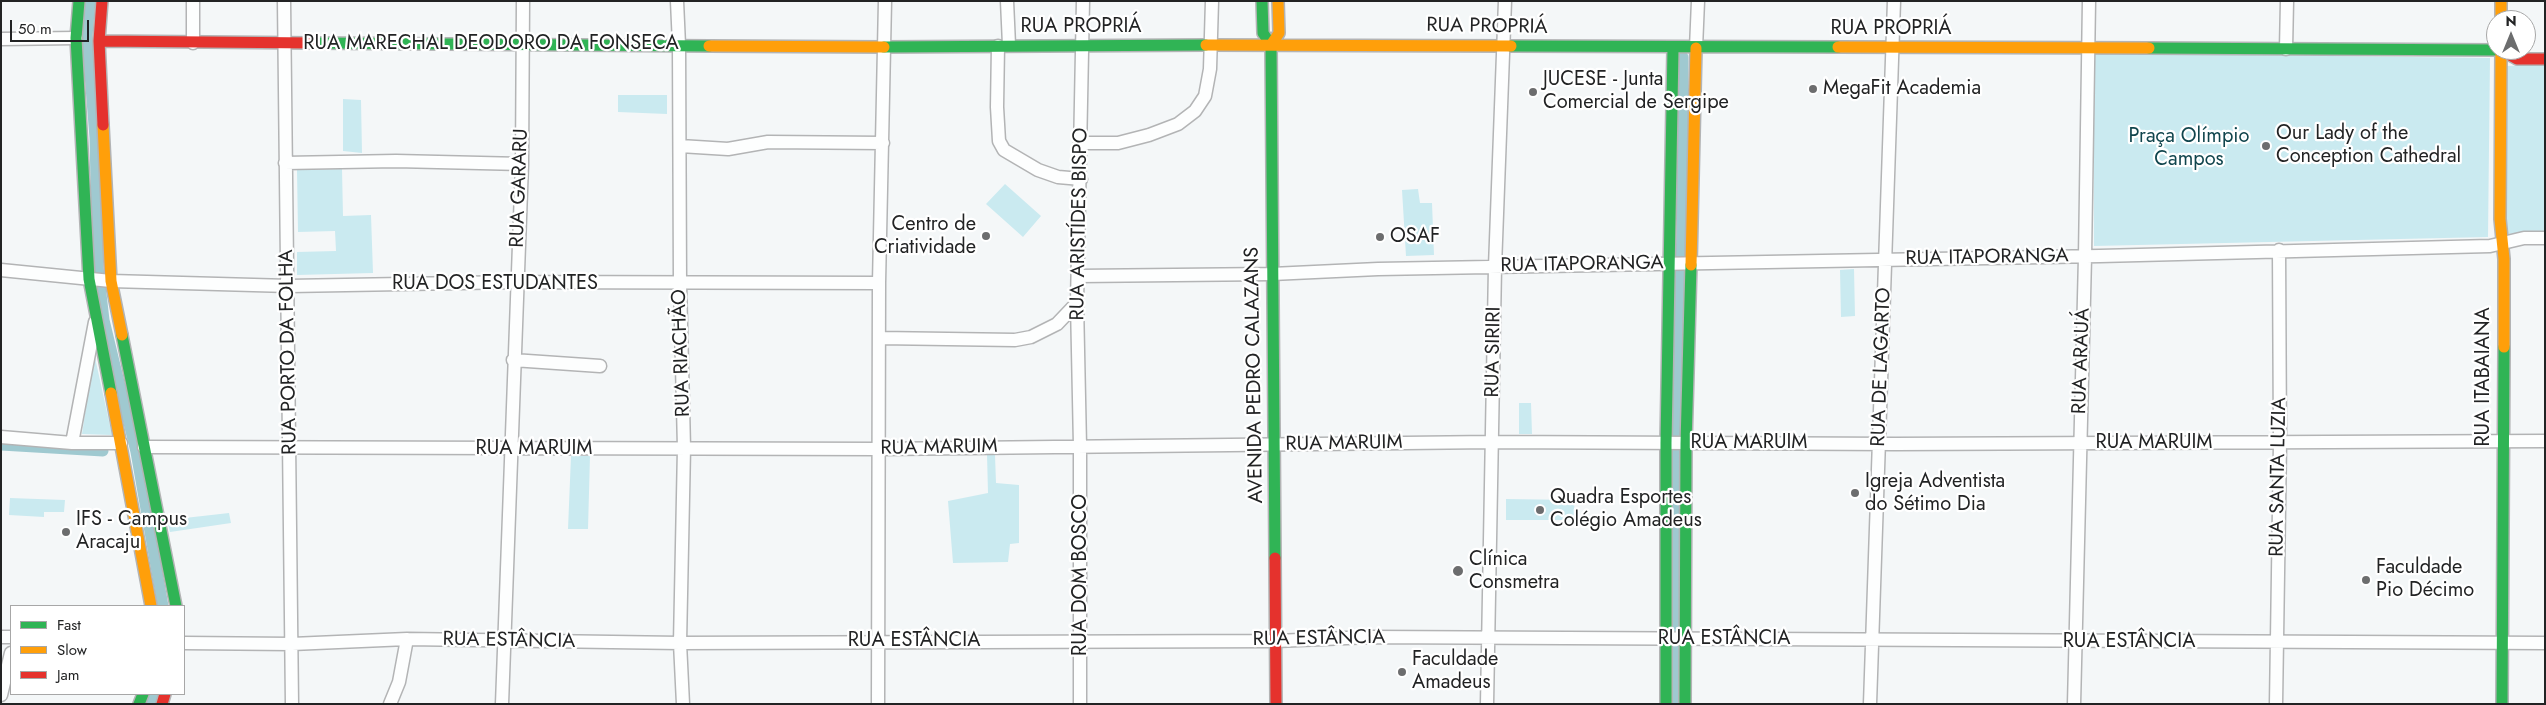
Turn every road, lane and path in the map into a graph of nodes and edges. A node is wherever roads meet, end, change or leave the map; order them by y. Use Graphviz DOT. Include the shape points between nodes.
graph roads {
  1 [pos="79,1"];
  2 [pos="102,1"];
  3 [pos="193,1"];
  4 [pos="284,1"];
  5 [pos="524,1"];
  6 [pos="677,1"];
  7 [pos="885,1"];
  8 [pos="1007,1"];
  9 [pos="1083,1"];
  10 [pos="1212,1"];
  11 [pos="1262,1"];
  12 [pos="1278,1"];
  13 [pos="1506,1"];
  14 [pos="1698,1"];
  15 [pos="1894,1"];
  16 [pos="2089,1"];
  17 [pos="2287,1"];
  18 [pos="1696,34"];
  19 [pos="76,38"];
  20 [pos="1,39"];
  21 [pos="99,41"];
  22 [pos="193,43"];
  23 [pos="285,44"];
  24 [pos="523,44"];
  25 [pos="680,45"];
  26 [pos="1271,45"];
  27 [pos="1504,45"];
  28 [pos="1003,46"];
  29 [pos="1082,46"];
  30 [pos="1212,46"];
  31 [pos="884,47"];
  32 [pos="1894,47"];
  33 [pos="1696,48"];
  34 [pos="2089,48"];
  35 [pos="2286,49"];
  36 [pos="2486,50"];
  37 [pos="1676,51"];
  38 [pos="2501,60"];
  39 [pos="1081,143"];
  40 [pos="883,144"];
  41 [pos="680,146"];
  42 [pos="285,163"];
  43 [pos="522,164"];
  44 [pos="1081,179"];
  45 [pos="2545,238"];
  46 [pos="2503,242"];
  47 [pos="2279,250"];
  48 [pos="2085,257"];
  49 [pos="1886,259"];
  50 [pos="1681,263"];
  51 [pos="1495,268"];
  52 [pos="1,270"];
  53 [pos="1272,274"];
  54 [pos="1078,276"];
  55 [pos="90,280"];
  56 [pos="110,281"];
  57 [pos="516,282"];
  58 [pos="879,282"];
  59 [pos="680,283"];
  60 [pos="289,286"];
  61 [pos="1077,303"];
  62 [pos="96,318"];
  63 [pos="880,338"];
  64 [pos="513,360"];
  65 [pos="600,366"];
  66 [pos="1,437"];
  67 [pos="2503,441"];
  68 [pos="2545,441"];
  69 [pos="1492,442"];
  70 [pos="72,443"];
  71 [pos="120,443"];
  72 [pos="1675,443"];
  73 [pos="2080,443"];
  74 [pos="2280,443"];
  75 [pos="1879,444"];
  76 [pos="1080,446"];
  77 [pos="1274,446"];
  78 [pos="144,447"];
  79 [pos="290,447"];
  80 [pos="684,448"];
  81 [pos="511,449"];
  82 [pos="880,449"];
  83 [pos="151,605"];
  84 [pos="176,605"];
  85 [pos="1488,638"];
  86 [pos="1675,639"];
  87 [pos="407,640"];
  88 [pos="1276,640"];
  89 [pos="1872,640"];
  90 [pos="506,641"];
  91 [pos="878,641"];
  92 [pos="1081,641"];
  93 [pos="2076,642"];
  94 [pos="2277,642"];
  95 [pos="185,643"];
  96 [pos="680,643"];
  97 [pos="2502,643"];
  98 [pos="2545,643"];
  99 [pos="292,644"];
  100 [pos="10,657"];
  101 [pos="1,695"];
  102 [pos="292,704"];
  103 [pos="390,704"];
  104 [pos="502,704"];
  105 [pos="682,704"];
  106 [pos="878,704"];
  107 [pos="1080,704"];
  108 [pos="1276,704"];
  109 [pos="1487,704"];
  110 [pos="1666,704"];
  111 [pos="1685,704"];
  112 [pos="1870,704"];
  113 [pos="2074,704"];
  114 [pos="2276,704"];
  115 [pos="2502,704"];
  1 -- 19 [label="street"];
  2 -- 21 [label="street"];
  3 -- 22 [label="street"];
  4 -- 23 [label="street, RUA PORTO DA FOLHA"];
  5 -- 24 [label="street, RUA GARARU"];
  6 -- 25 [label="street, RUA RIACHÃO"];
  7 -- 31 [label="street"];
  8 -- 28 [label="street"];
  9 -- 29 [label="street, RUA ARISTÍDES BISPO"];
  10 -- 30 [label="street"];
  11 -- 26 [label="street, AVENIDA PEDRO CALAZANS" via="1263,33"];
  12 -- 26 [label="street, AVENIDA PEDRO CALAZANS" via="1279,33"];
  13 -- 27 [label="street, RUA SIRIRI"];
  14 -- 18 [label="street"];
  15 -- 32 [label="street, RUA DE LAGARTO"];
  16 -- 34 [label="street, RUA ARAUÁ"];
  17 -- 35 [label="street"];
  18 -- 33 [label="street"];
  18 -- 37 [label="street"];
  19 -- 20 [label="street"];
  19 -- 55 [label="street"];
  21 -- 22 [label="street, RUA MARECHAL DEODORO DA FONSECA"];
  21 -- 56 [label="street"];
  22 -- 23 [label="street, RUA MARECHAL DEODORO DA FONSECA"];
  23 -- 24 [label="street, RUA MARECHAL DEODORO DA FONSECA"];
  23 -- 42 [label="street, RUA PORTO DA FOLHA"];
  24 -- 25 [label="street, RUA MARECHAL DEODORO DA FONSECA"];
  24 -- 43 [label="street, RUA GARARU"];
  25 -- 31 [label="street, RUA MARECHAL DEODORO DA FONSECA"];
  25 -- 41 [label="street, RUA RIACHÃO"];
  26 -- 27 [label="street, RUA PROPRIÁ"];
  26 -- 30 [label="street, RUA PROPRIÁ"];
  26 -- 53 [label="street, AVENIDA PEDRO CALAZANS"];
  27 -- 37 [label="street, RUA PROPRIÁ"];
  27 -- 51 [label="street, RUA SIRIRI"];
  28 -- 29 [label="street, RUA PROPRIÁ"];
  28 -- 31 [label="street, RUA PROPRIÁ"];
  28 -- 44 [label="street" via="999,141 1004,150 1038,170 1058,177"];
  29 -- 30 [label="street, RUA PROPRIÁ"];
  29 -- 39 [label="street, RUA ARISTÍDES BISPO"];
  30 -- 39 [label="street" via="1205,96 1195,111 1178,124 1118,143"];
  31 -- 40 [label="street"];
  32 -- 33 [label="street, RUA PROPRIÁ"];
  32 -- 34 [label="street, RUA PROPRIÁ"];
  32 -- 49 [label="street, RUA DE LAGARTO"];
  33 -- 37 [label="street, RUA PROPRIÁ"];
  33 -- 50 [label="street"];
  34 -- 35 [label="street"];
  34 -- 48 [label="street, RUA ARAUÁ"];
  35 -- 36 [label="street"];
  37 -- 50 [label="street"];
  38 -- 46 [label="street, RUA ITABAIANA" via="2500,219"];
  39 -- 44 [label="street, RUA ARISTÍDES BISPO"];
  40 -- 41 [label="street" via="768,142 728,149"];
  40 -- 58 [label="street"];
  41 -- 59 [label="street, RUA RIACHÃO"];
  42 -- 43 [label="street"];
  42 -- 60 [label="street, RUA PORTO DA FOLHA"];
  43 -- 57 [label="street, RUA GARARU"];
  44 -- 54 [label="street, RUA ARISTÍDES BISPO"];
  45 -- 46 [label="street"];
  46 -- 47 [label="street" via="2490,246"];
  46 -- 67 [label="street, RUA ITABAIANA"];
  47 -- 48 [label="street"];
  47 -- 74 [label="street, RUA SANTA LUZIA"];
  48 -- 49 [label="street, RUA ITAPORANGA"];
  48 -- 73 [label="street, RUA ARAUÁ"];
  49 -- 50 [label="street, RUA ITAPORANGA"];
  49 -- 75 [label="street, RUA DE LAGARTO"];
  50 -- 51 [label="street, RUA ITAPORANGA"];
  50 -- 72 [label="street"];
  50 -- 72 [label="street"];
  51 -- 53 [label="street, RUA ITAPORANGA"];
  51 -- 69 [label="street, RUA SIRIRI"];
  52 -- 55 [label="street"];
  53 -- 54 [label="street, RUA ITAPORANGA"];
  53 -- 77 [label="street, AVENIDA PEDRO CALAZANS"];
  54 -- 61 [label="street, RUA ARISTÍDES BISPO"];
  55 -- 56 [label="street, RUA DOS ESTUDANTES"];
  55 -- 62 [label="street"];
  56 -- 60 [label="street, RUA DOS ESTUDANTES"];
  56 -- 78 [label="street"];
  57 -- 59 [label="street, RUA DOS ESTUDANTES"];
  57 -- 60 [label="street, RUA DOS ESTUDANTES"];
  57 -- 64 [label="street, RUA GARARU"];
  58 -- 59 [label="street, RUA DOS ESTUDANTES"];
  58 -- 63 [label="street"];
  59 -- 80 [label="street, RUA RIACHÃO"];
  60 -- 79 [label="street, RUA PORTO DA FOLHA"];
  61 -- 63 [label="street" via="1057,324 1031,337 1015,340"];
  61 -- 76 [label="street, RUA ARISTÍDES BISPO"];
  62 -- 70 [label="street"];
  62 -- 71 [label="street"];
  63 -- 82 [label="street"];
  64 -- 65 [label="street"];
  64 -- 81 [label="street, RUA GARARU"];
  66 -- 70 [label="street"];
  67 -- 68 [label="street, RUA MARUIM"];
  67 -- 74 [label="street, RUA MARUIM"];
  67 -- 97 [label="street, RUA ITABAIANA"];
  69 -- 72 [label="street, RUA MARUIM"];
  69 -- 77 [label="street, RUA MARUIM"];
  69 -- 85 [label="street, RUA SIRIRI"];
  70 -- 71 [label="street"];
  71 -- 83 [label="street"];
  72 -- 75 [label="street, RUA MARUIM"];
  72 -- 86 [label="street"];
  72 -- 86 [label="street"];
  73 -- 74 [label="street, RUA MARUIM"];
  73 -- 75 [label="street, RUA MARUIM"];
  73 -- 93 [label="street, RUA ARAUÁ"];
  74 -- 94 [label="street, RUA SANTA LUZIA"];
  75 -- 89 [label="street, RUA DE LAGARTO"];
  76 -- 77 [label="street, RUA MARUIM"];
  76 -- 82 [label="street, RUA MARUIM"];
  76 -- 92 [label="street, RUA DOM BOSCO"];
  77 -- 88 [label="street, AVENIDA PEDRO CALAZANS"];
  78 -- 79 [label="street, RUA MARUIM"];
  78 -- 84 [label="street"];
  79 -- 81 [label="street, RUA MARUIM"];
  79 -- 99 [label="street, RUA PORTO DA FOLHA"];
  80 -- 81 [label="street, RUA MARUIM"];
  80 -- 82 [label="street, RUA MARUIM"];
  80 -- 96 [label="street, RUA RIACHÃO"];
  81 -- 90 [label="street, RUA GARARU"];
  82 -- 91 [label="street"];
  85 -- 86 [label="street, RUA ESTÂNCIA"];
  85 -- 88 [label="street, RUA ESTÂNCIA"];
  85 -- 109 [label="street, RUA SIRIRI"];
  86 -- 89 [label="street, RUA ESTÂNCIA"];
  86 -- 110 [label="street"];
  86 -- 111 [label="street"];
  87 -- 90 [label="street, RUA ESTÂNCIA"];
  87 -- 99 [label="street, RUA ESTÂNCIA"];
  87 -- 103 [label="street" via="399,682"];
  88 -- 92 [label="street, RUA ESTÂNCIA"];
  88 -- 108 [label="street, AVENIDA PEDRO CALAZANS"];
  89 -- 93 [label="street, RUA ESTÂNCIA"];
  89 -- 112 [label="street, RUA DE LAGARTO"];
  90 -- 96 [label="street, RUA ESTÂNCIA"];
  90 -- 104 [label="street, RUA GARARU"];
  91 -- 92 [label="street, RUA ESTÂNCIA"];
  91 -- 96 [label="street, RUA ESTÂNCIA"];
  91 -- 106 [label="street"];
  92 -- 107 [label="street, RUA DOM BOSCO"];
  93 -- 94 [label="street, RUA ESTÂNCIA"];
  93 -- 113 [label="street, RUA ARAUÁ"];
  94 -- 97 [label="street, RUA ESTÂNCIA"];
  94 -- 114 [label="street, RUA SANTA LUZIA"];
  95 -- 99 [label="street, RUA ESTÂNCIA"];
  96 -- 105 [label="street, RUA RIACHÃO"];
  97 -- 98 [label="street, RUA ESTÂNCIA"];
  97 -- 115 [label="street, RUA ITABAIANA"];
  99 -- 102 [label="street, RUA PORTO DA FOLHA"];
  100 -- 101 [label="street"];
}
